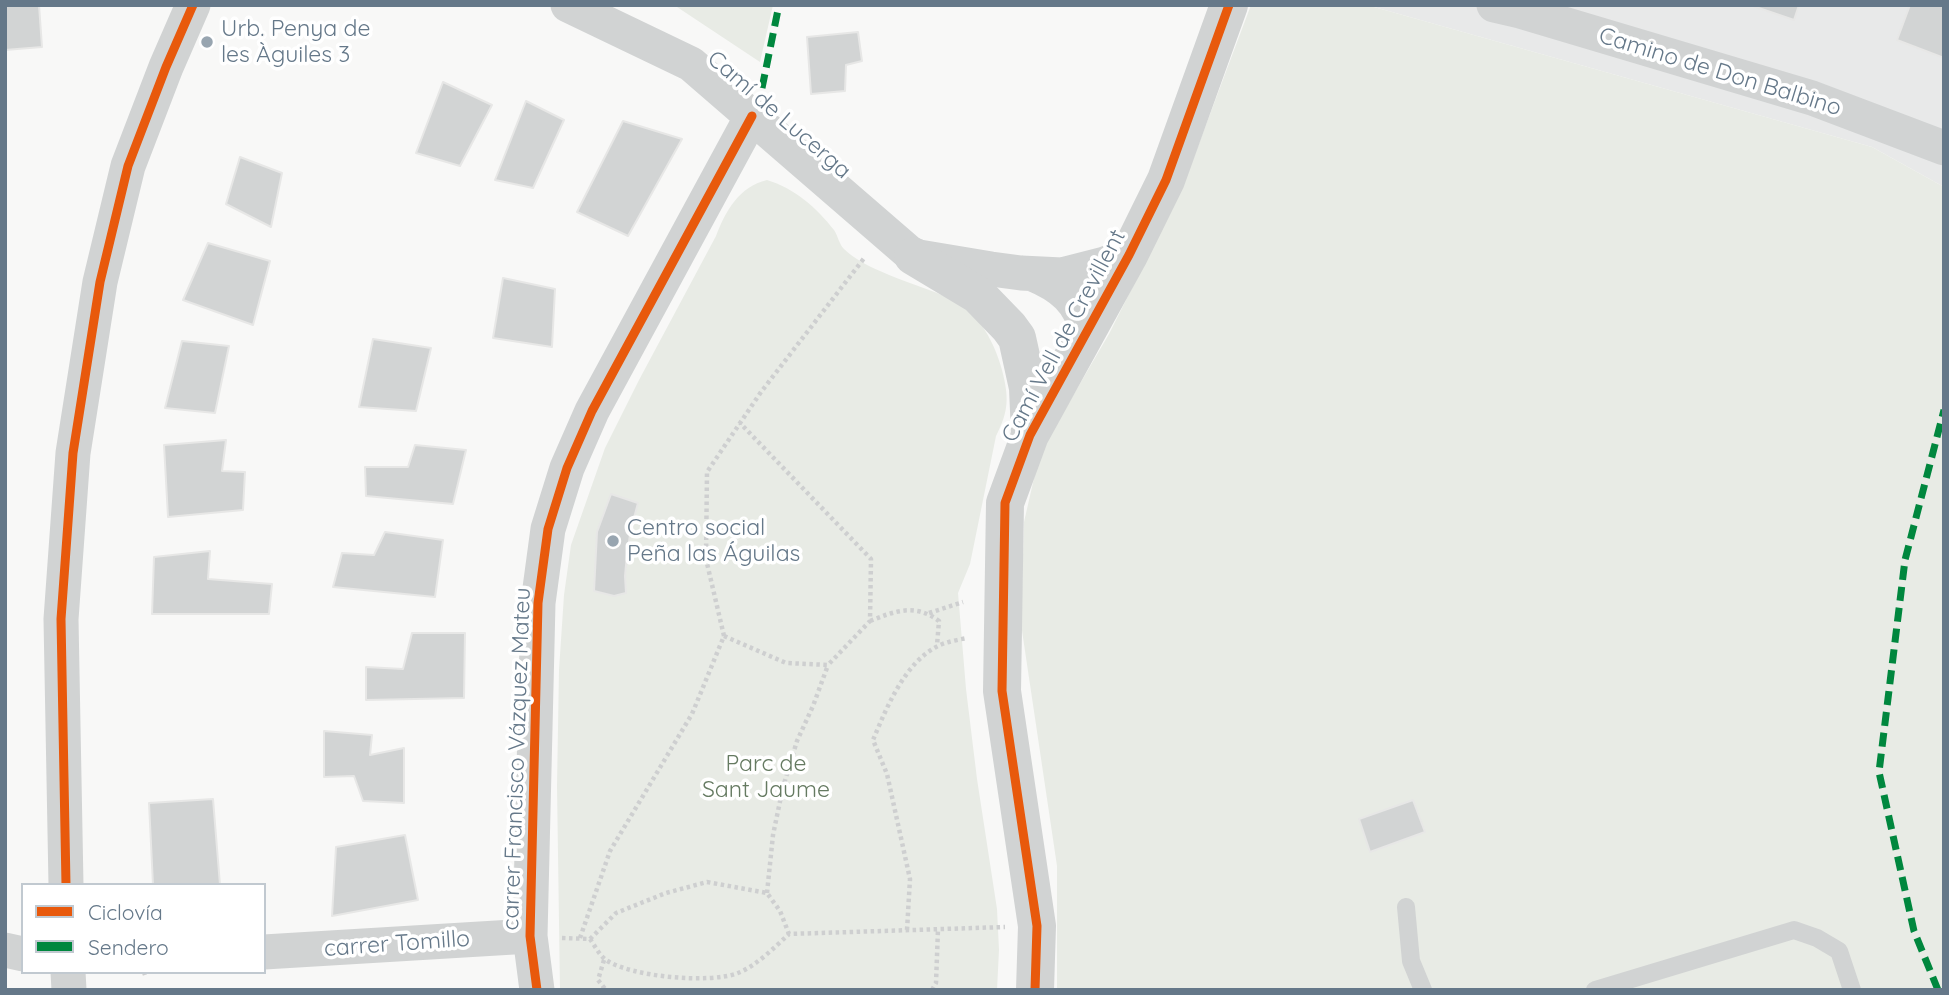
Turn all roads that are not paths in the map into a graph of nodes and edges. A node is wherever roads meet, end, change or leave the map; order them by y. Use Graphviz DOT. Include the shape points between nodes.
graph roads {
  1 [pos="193,5"];
  2 [pos="568,5"];
  3 [pos="1229,5"];
  4 [pos="1494,5"];
  5 [pos="752,116"];
  6 [pos="1944,148"];
  7 [pos="1129,255"];
  8 [pos="913,256"];
  9 [pos="1033,274"];
  10 [pos="1017,338"];
  11 [pos="1084,338"];
  12 [pos="1030,435"];
  13 [pos="66,883"];
  14 [pos="1406,907"];
  15 [pos="530,936"];
  16 [pos="266,952"];
  17 [pos="537,990"];
  18 [pos="1035,990"];
  19 [pos="1423,990"];
  20 [pos="1595,990"];
  21 [pos="1852,990"];
  1 -- 13 [label="street" via="128,166 100,282 73,453 61,619"];
  2 -- 5 [label="street, Camí de Lucerga" via="691,64"];
  3 -- 7 [label="street, Camí Vell de Crevillent" via="1166,180"];
  4 -- 6 [label="street, Camino de Don Balbino" via="1812,98"];
  5 -- 8 [label="street, Camí de Lucerga"];
  5 -- 15 [label="street, carrer Francisco Vázquez Mateu" via="592,411 567,468 548,529 538,603"];
  7 -- 9 [label="street" via="1062,275"];
  7 -- 11 [label="street, Camí Vell de Crevillent"];
  8 -- 9 [label="street"];
  8 -- 10 [label="street" via="978,295"];
  9 -- 11 [label="street" via="1068,295 1083,316"];
  10 -- 11 [label="street" via="1066,347"];
  10 -- 12 [label="street" via="1028,388"];
  11 -- 12 [label="street, Camí Vell de Crevillent"];
  12 -- 18 [label="street, Camí Vell de Crevillent" via="1005,503 1002,691 1037,926"];
  14 -- 19 [label="lane" via="1411,961"];
  15 -- 16 [label="street, carrer Tomillo"];
  15 -- 17 [label="street, carrer Francisco Vázquez Mateu"];
  20 -- 21 [label="lane" via="1794,930 1839,951"];
}
